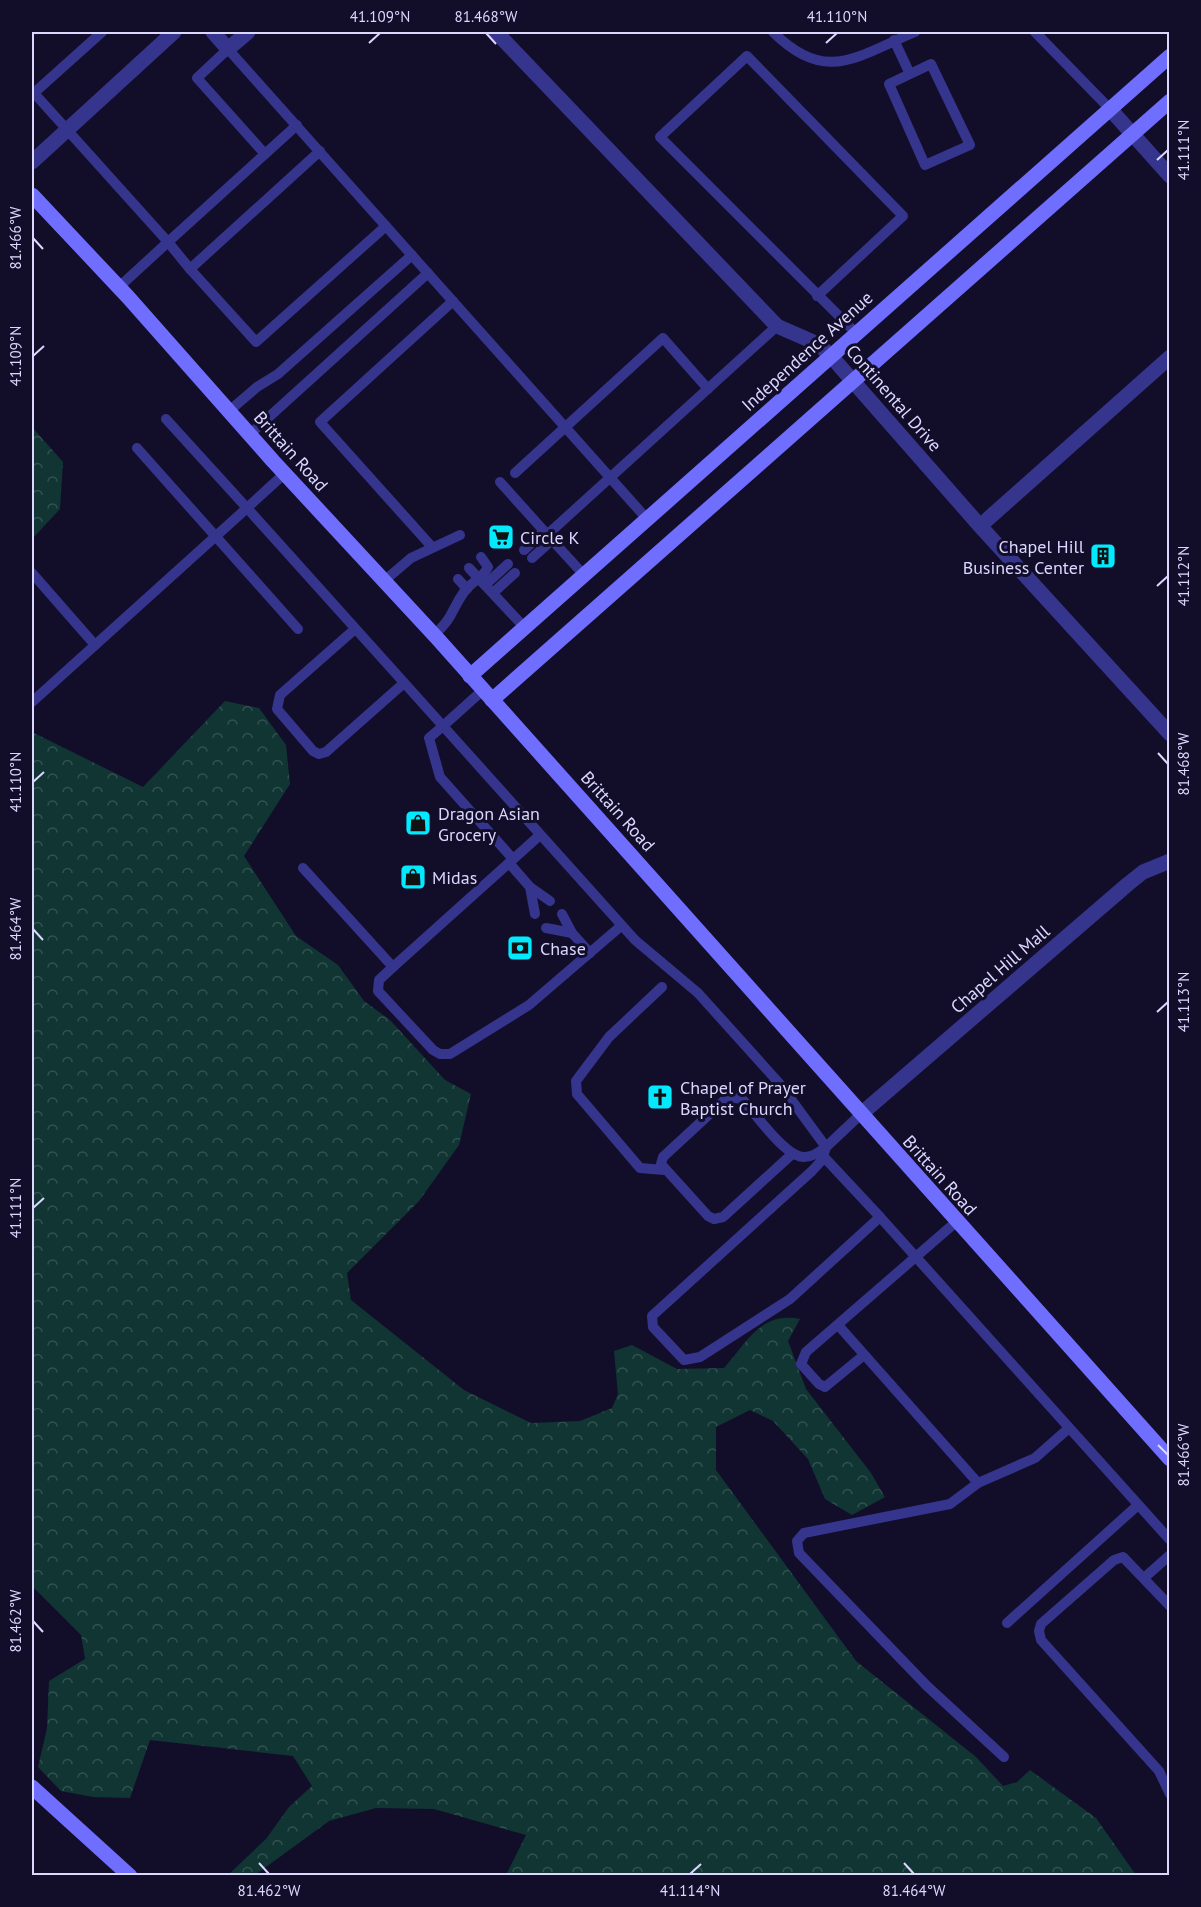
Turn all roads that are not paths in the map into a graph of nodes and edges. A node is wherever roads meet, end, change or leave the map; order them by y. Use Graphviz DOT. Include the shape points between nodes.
graph roads {
  1 [pos="102,32"];
  2 [pos="174,32"];
  3 [pos="213,32"];
  4 [pos="248,32"];
  5 [pos="496,32"];
  6 [pos="773,32"];
  7 [pos="915,32"];
  8 [pos="1035,32"];
  9 [pos="894,40"];
  10 [pos="228,49"];
  11 [pos="1170,56"];
  12 [pos="910,74"];
  13 [pos="33,92"];
  14 [pos="1170,101"];
  15 [pos="1110,109"];
  16 [pos="297,125"];
  17 [pos="65,130"];
  18 [pos="1132,134"];
  19 [pos="320,151"];
  20 [pos="265,154"];
  21 [pos="32,162"];
  22 [pos="1170,176"];
  23 [pos="32,195"];
  24 [pos="386,226"];
  25 [pos="168,242"];
  26 [pos="412,255"];
  27 [pos="190,269"];
  28 [pos="428,273"];
  29 [pos="119,287"];
  30 [pos="818,296"];
  31 [pos="453,301"];
  32 [pos="777,326"];
  33 [pos="856,333"];
  34 [pos="830,355"];
  35 [pos="1170,357"];
  36 [pos="854,381"];
  37 [pos="708,389"];
  38 [pos="229,411"];
  39 [pos="166,419"];
  40 [pos="565,426"];
  41 [pos="249,435"];
  42 [pos="137,448"];
  43 [pos="515,472"];
  44 [pos="284,474"];
  45 [pos="610,478"];
  46 [pos="500,482"];
  47 [pos="247,508"];
  48 [pos="647,519"];
  49 [pos="980,526"];
  50 [pos="460,534"];
  51 [pos="548,535"];
  52 [pos="215,536"];
  53 [pos="433,550"];
  54 [pos="524,550"];
  55 [pos="481,557"];
  56 [pos="532,558"];
  57 [pos="469,568"];
  58 [pos="512,569"];
  59 [pos="32,573"];
  60 [pos="584,575"];
  61 [pos="458,579"];
  62 [pos="384,581"];
  63 [pos="486,585"];
  64 [pos="467,589"];
  65 [pos="525,628"];
  66 [pos="298,629"];
  67 [pos="356,629"];
  68 [pos="434,635"];
  69 [pos="95,645"];
  70 [pos="470,676"];
  71 [pos="404,682"];
  72 [pos="488,695"];
  73 [pos="32,702"];
  74 [pos="443,726"];
  75 [pos="1170,734"];
  76 [pos="540,835"];
  77 [pos="511,861"];
  78 [pos="1170,861"];
  79 [pos="303,868"];
  80 [pos="530,887"];
  81 [pos="553,898"];
  82 [pos="565,911"];
  83 [pos="538,912"];
  84 [pos="549,925"];
  85 [pos="621,926"];
  86 [pos="572,933"];
  87 [pos="590,953"];
  88 [pos="393,967"];
  89 [pos="662,987"];
  90 [pos="861,1114"];
  91 [pos="825,1152"];
  92 [pos="791,1155"];
  93 [pos="664,1170"];
  94 [pos="880,1217"];
  95 [pos="956,1222"];
  96 [pos="916,1258"];
  97 [pos="838,1325"];
  98 [pos="864,1354"];
  99 [pos="1069,1428"];
  100 [pos="1170,1459"];
  101 [pos="978,1483"];
  102 [pos="1138,1505"];
  103 [pos="1170,1540"];
  104 [pos="1170,1555"];
  105 [pos="1144,1578"];
  106 [pos="1170,1606"];
  107 [pos="1007,1623"];
  108 [pos="1004,1756"];
  109 [pos="32,1787"];
  110 [pos="1170,1794"];
  111 [pos="130,1875"];
  1 -- 13 [label="lane"];
  2 -- 17 [label="street"];
  3 -- 10 [label="street"];
  4 -- 10 [label="street"];
  5 -- 32 [label="street, Continental Drive"];
  6 -- 9 [label="lane" via="797,52 818,62 841,63"];
  7 -- 9 [label="lane"];
  8 -- 15 [label="lane"];
  9 -- 12 [label="lane"];
  10 -- 16 [label="lane"];
  10 -- 20 [label="lane" via="197,78"];
  11 -- 15 [label="street, Independence Avenue"];
  12 -- 12 [label="lane" via="889,84 925,165 970,145 931,64"];
  13 -- 17 [label="lane"];
  14 -- 18 [label="street"];
  15 -- 18 [label="street"];
  15 -- 33 [label="street, Independence Avenue"];
  16 -- 19 [label="lane"];
  16 -- 20 [label="lane"];
  17 -- 21 [label="street"];
  17 -- 25 [label="lane"];
  18 -- 22 [label="street"];
  18 -- 36 [label="street"];
  19 -- 24 [label="lane"];
  19 -- 27 [label="lane"];
  20 -- 25 [label="lane"];
  23 -- 29 [label="street, Brittain Road"];
  24 -- 26 [label="lane"];
  24 -- 27 [label="lane" via="256,342"];
  25 -- 27 [label="lane"];
  25 -- 29 [label="lane"];
  26 -- 28 [label="lane"];
  26 -- 38 [label="lane" via="278,374"];
  28 -- 31 [label="lane"];
  28 -- 41 [label="lane"];
  29 -- 38 [label="street, Brittain Road"];
  30 -- 30 [label="lane" via="660,137 747,56 903,216"];
  30 -- 33 [label="lane"];
  31 -- 40 [label="lane"];
  31 -- 53 [label="lane" via="320,422"];
  32 -- 34 [label="street, Continental Drive" via="818,344"];
  32 -- 37 [label="lane"];
  33 -- 34 [label="street, Independence Avenue"];
  34 -- 36 [label="street, Continental Drive"];
  34 -- 48 [label="street, Independence Avenue"];
  35 -- 49 [label="street"];
  36 -- 49 [label="street, Continental Drive"];
  36 -- 72 [label="street"];
  37 -- 40 [label="lane" via="663,338"];
  37 -- 45 [label="lane"];
  38 -- 41 [label="street, Brittain Road"];
  39 -- 47 [label="lane"];
  40 -- 43 [label="lane"];
  40 -- 45 [label="lane"];
  41 -- 44 [label="street, Brittain Road"];
  42 -- 52 [label="lane"];
  44 -- 47 [label="lane"];
  44 -- 62 [label="street, Brittain Road"];
  45 -- 48 [label="lane"];
  45 -- 51 [label="lane"];
  46 -- 51 [label="lane"];
  47 -- 52 [label="lane"];
  47 -- 67 [label="lane"];
  48 -- 60 [label="street, Independence Avenue"];
  49 -- 75 [label="street, Continental Drive"];
  50 -- 53 [label="lane"];
  51 -- 54 [label="lane"];
  51 -- 56 [label="lane"];
  51 -- 60 [label="lane"];
  52 -- 66 [label="lane"];
  52 -- 69 [label="lane"];
  53 -- 62 [label="lane" via="411,558"];
  55 -- 63 [label="lane" via="488,567"];
  57 -- 63 [label="lane"];
  58 -- 63 [label="lane"];
  59 -- 69 [label="lane"];
  60 -- 65 [label="street, Independence Avenue"];
  61 -- 64 [label="lane"];
  62 -- 68 [label="street, Brittain Road"];
  63 -- 64 [label="lane"];
  63 -- 65 [label="lane"];
  64 -- 68 [label="lane" via="450,621"];
  65 -- 70 [label="street, Independence Avenue"];
  67 -- 71 [label="lane"];
  67 -- 71 [label="lane" via="276,702 277,709 313,751 326,753"];
  68 -- 70 [label="street, Brittain Road"];
  69 -- 73 [label="lane"];
  70 -- 72 [label="street, Brittain Road"];
  71 -- 74 [label="lane"];
  72 -- 74 [label="lane"];
  72 -- 90 [label="street, Brittain Road"];
  74 -- 76 [label="lane"];
  74 -- 77 [label="lane" via="429,738 440,777"];
  76 -- 77 [label="lane"];
  76 -- 85 [label="lane"];
  77 -- 80 [label="lane"];
  77 -- 88 [label="lane"];
  78 -- 90 [label="street, Chapel Hill Mall" via="1143,872 1128,884"];
  79 -- 88 [label="lane"];
  80 -- 81 [label="lane"];
  80 -- 83 [label="lane"];
  82 -- 86 [label="lane"];
  84 -- 86 [label="lane"];
  85 -- 87 [label="lane"];
  85 -- 91 [label="lane" via="698,993 779,1083"];
  86 -- 87 [label="lane"];
  87 -- 88 [label="lane" via="529,1005 450,1054 433,1050 378,991 379,980"];
  89 -- 93 [label="lane" via="609,1037 576,1081 577,1094 640,1168"];
  90 -- 91 [label="lane"];
  90 -- 95 [label="street, Brittain Road"];
  91 -- 92 [label="lane" via="805,1157"];
  91 -- 94 [label="lane"];
  91 -- 94 [label="lane" via="812,1172 652,1316 653,1327 684,1360 700,1357 790,1299"];
  92 -- 93 [label="lane" via="723,1217 714,1219"];
  92 -- 93 [label="lane" via="735,1096 728,1097 663,1157"];
  94 -- 96 [label="lane"];
  95 -- 96 [label="lane"];
  95 -- 100 [label="street, Brittain Road"];
  96 -- 97 [label="lane"];
  96 -- 99 [label="lane"];
  97 -- 98 [label="lane"];
  97 -- 98 [label="lane" via="802,1358 801,1364 825,1387"];
  98 -- 101 [label="lane"];
  99 -- 101 [label="lane" via="1035,1458"];
  99 -- 102 [label="lane"];
  101 -- 108 [label="lane" via="950,1504 804,1533 797,1541 799,1553 927,1686"];
  102 -- 103 [label="lane"];
  102 -- 107 [label="lane"];
  104 -- 105 [label="lane"];
  105 -- 106 [label="lane"];
  105 -- 110 [label="lane" via="1123,1557 1114,1560 1041,1624 1039,1631 1041,1640 1159,1771"];
  109 -- 111 [label="street"];
}
